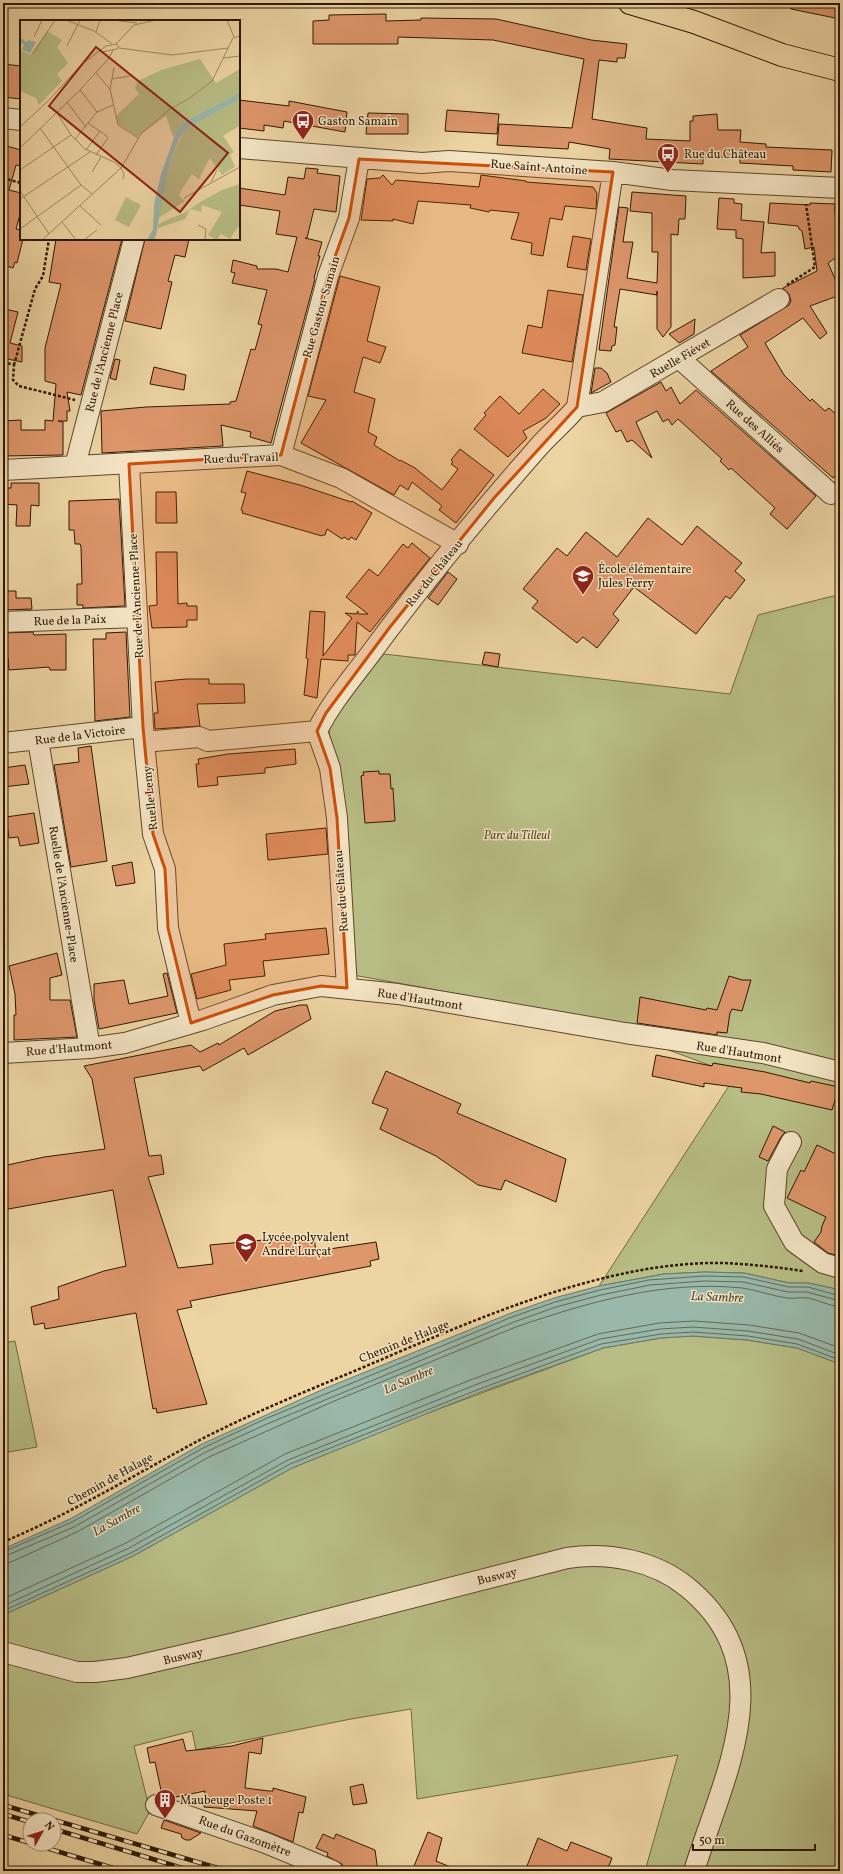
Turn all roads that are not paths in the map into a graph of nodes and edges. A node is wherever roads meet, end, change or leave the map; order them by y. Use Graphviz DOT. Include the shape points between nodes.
graph roads {
  1 [pos="630,3"];
  2 [pos="782,55"];
  3 [pos="840,70"];
  4 [pos="840,86"];
  5 [pos="3,118"];
  6 [pos="20,120"];
  7 [pos="240,148"];
  8 [pos="359,159"];
  9 [pos="613,172"];
  10 [pos="840,188"];
  11 [pos="134,240"];
  12 [pos="779,299"];
  13 [pos="679,358"];
  14 [pos="577,407"];
  15 [pos="281,455"];
  16 [pos="129,464"];
  17 [pos="75,466"];
  18 [pos="3,470"];
  19 [pos="831,494"];
  20 [pos="458,544"];
  21 [pos="137,617"];
  22 [pos="3,622"];
  23 [pos="317,731"];
  24 [pos="143,735"];
  25 [pos="38,740"];
  26 [pos="3,743"];
  27 [pos="347,988"];
  28 [pos="191,1023"];
  29 [pos="90,1048"];
  30 [pos="3,1053"];
  31 [pos="840,1072"];
  32 [pos="791,1142"];
  33 [pos="840,1268"];
  34 [pos="3,1652"];
  35 [pos="156,1805"];
  36 [pos="333,1871"];
  37 [pos="694,1871"];
  1 -- 2 [label="main road" via="694,22"];
  2 -- 3 [label="main road"];
  2 -- 4 [label="main road"];
  5 -- 6 [label="street"];
  7 -- 8 [label="street, Rue Saint-Antoine"];
  8 -- 9 [label="street, Rue Saint-Antoine" via="422,163 448,161"];
  8 -- 15 [label="street, Rue Gaston-Samain" via="349,218 328,276"];
  9 -- 10 [label="street, Rue Saint-Antoine" via="672,180"];
  9 -- 14 [label="street"];
  11 -- 17 [label="street, Rue de l'Ancienne Place"];
  12 -- 13 [label="street, Ruelle Fiévet"];
  13 -- 14 [label="street, Ruelle Fiévet" via="603,402"];
  13 -- 19 [label="street, Rue des Alliés"];
  14 -- 20 [label="street, Rue du Château" via="540,445"];
  15 -- 16 [label="street, Rue du Travail"];
  15 -- 20 [label="street, Rue du Travail" via="341,478"];
  16 -- 17 [label="street, Rue du Travail"];
  16 -- 21 [label="street, Rue de l'Ancienne-Place"];
  17 -- 18 [label="street, Rue du Travail"];
  20 -- 23 [label="street, Rue du Château" via="390,627 326,713"];
  21 -- 22 [label="street, Rue de la Paix"];
  21 -- 24 [label="street, Rue de l'Ancienne-Place"];
  23 -- 24 [label="street" via="208,741 199,737"];
  23 -- 27 [label="street, Rue du Château" via="330,768 337,818"];
  24 -- 25 [label="street, Rue de la Victoire"];
  24 -- 28 [label="street, Ruelle Lemy" via="153,834 165,869 168,928"];
  25 -- 26 [label="street, Rue de la Victoire"];
  25 -- 29 [label="street, Ruelle de l'Ancienne-Place"];
  27 -- 28 [label="street, Rue d'Hautmont" via="321,986 273,995"];
  27 -- 31 [label="street, Rue d'Hautmont" via="763,1053"];
  28 -- 29 [label="street, Rue d'Hautmont" via="125,1043"];
  29 -- 30 [label="street, Rue d'Hautmont"];
  32 -- 33 [label="street" via="777,1169 774,1206 794,1242 823,1263"];
  34 -- 37 [label="street, Busway" via="77,1672 127,1668 567,1558 598,1556 632,1560 665,1572 683,1583 708,1606 731,1642 741,1678 740,1715 732,1757"];
  35 -- 36 [label="street, Rue du Gazomètre" via="266,1843"];
}
